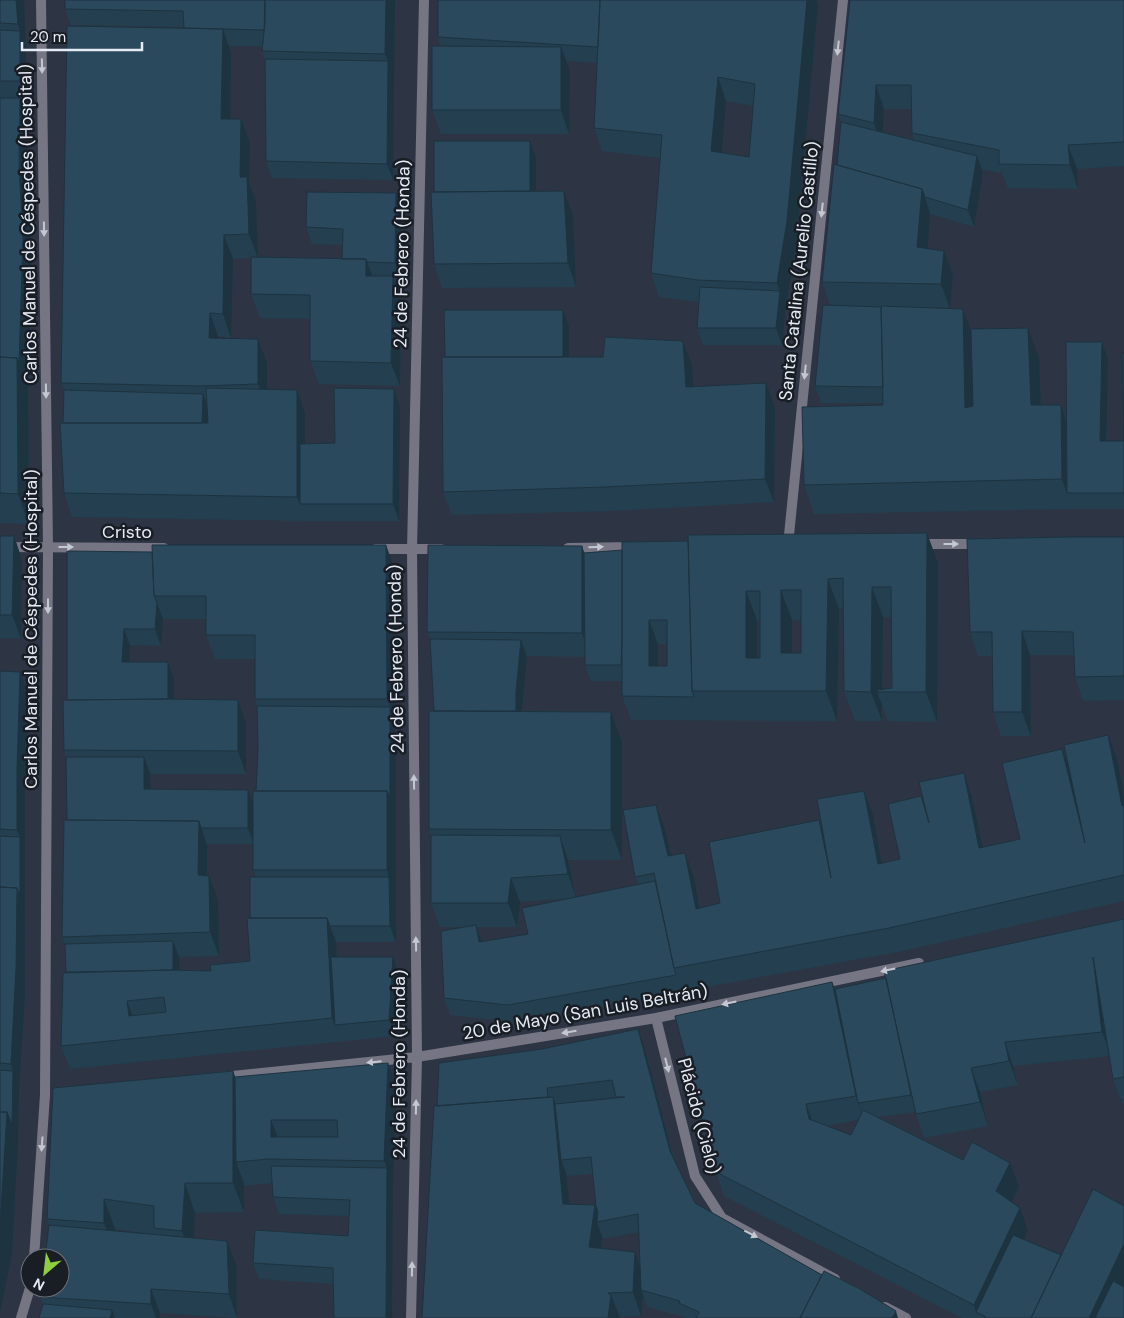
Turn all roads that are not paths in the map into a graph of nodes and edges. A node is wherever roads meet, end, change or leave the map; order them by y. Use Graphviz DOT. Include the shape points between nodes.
graph roads {
  1 [pos="41,0"];
  2 [pos="424,0"];
  3 [pos="843,0"];
  4 [pos="906,544"];
  5 [pos="986,544"];
  6 [pos="788,545"];
  7 [pos="0,547"];
  8 [pos="48,547"];
  9 [pos="649,547"];
  10 [pos="176,548"];
  11 [pos="560,548"];
  12 [pos="362,549"];
  13 [pos="451,549"];
  14 [pos="412,550"];
  15 [pos="929,961"];
  16 [pos="656,1018"];
  17 [pos="417,1057"];
  18 [pos="212,1078"];
  19 [pos="35,1248"];
  20 [pos="847,1286"];
  21 [pos="27,1298"];
  22 [pos="872,1300"];
  23 [pos="21,1318"];
  24 [pos="411,1318"];
  25 [pos="906,1318"];
  1 -- 8 [label="street, Carlos Manuel de Céspedes (Hospital), one-way"];
  2 -- 14 [label="street, 24 de Febrero (Honda)"];
  3 -- 6 [label="street, Santa Catalina (Aurelio Castillo), one-way"];
  4 -- 5 [label="street, one-way"];
  7 -- 8 [label="street, Cristo"];
  8 -- 10 [label="street, Cristo, one-way"];
  8 -- 19 [label="street, Carlos Manuel de Céspedes (Hospital), one-way" via="50,1095"];
  11 -- 9 [label="street, one-way"];
  12 -- 14 [label="street"];
  13 -- 14 [label="street"];
  17 -- 14 [label="street, 24 de Febrero (Honda), one-way"];
  15 -- 16 [label="street, 20 de Mayo (San Luis Beltrán), one-way"];
  16 -- 17 [label="street, 20 de Mayo (San Luis Beltrán), one-way"];
  16 -- 20 [label="street, Plácido (Cielo), one-way" via="695,1176 722,1218"];
  17 -- 18 [label="street, 20 de Mayo (San Luis Beltrán), one-way"];
  24 -- 17 [label="street, 24 de Febrero (Honda), one-way"];
  21 -- 23 [label="street"];
  22 -- 25 [label="street"];
}
